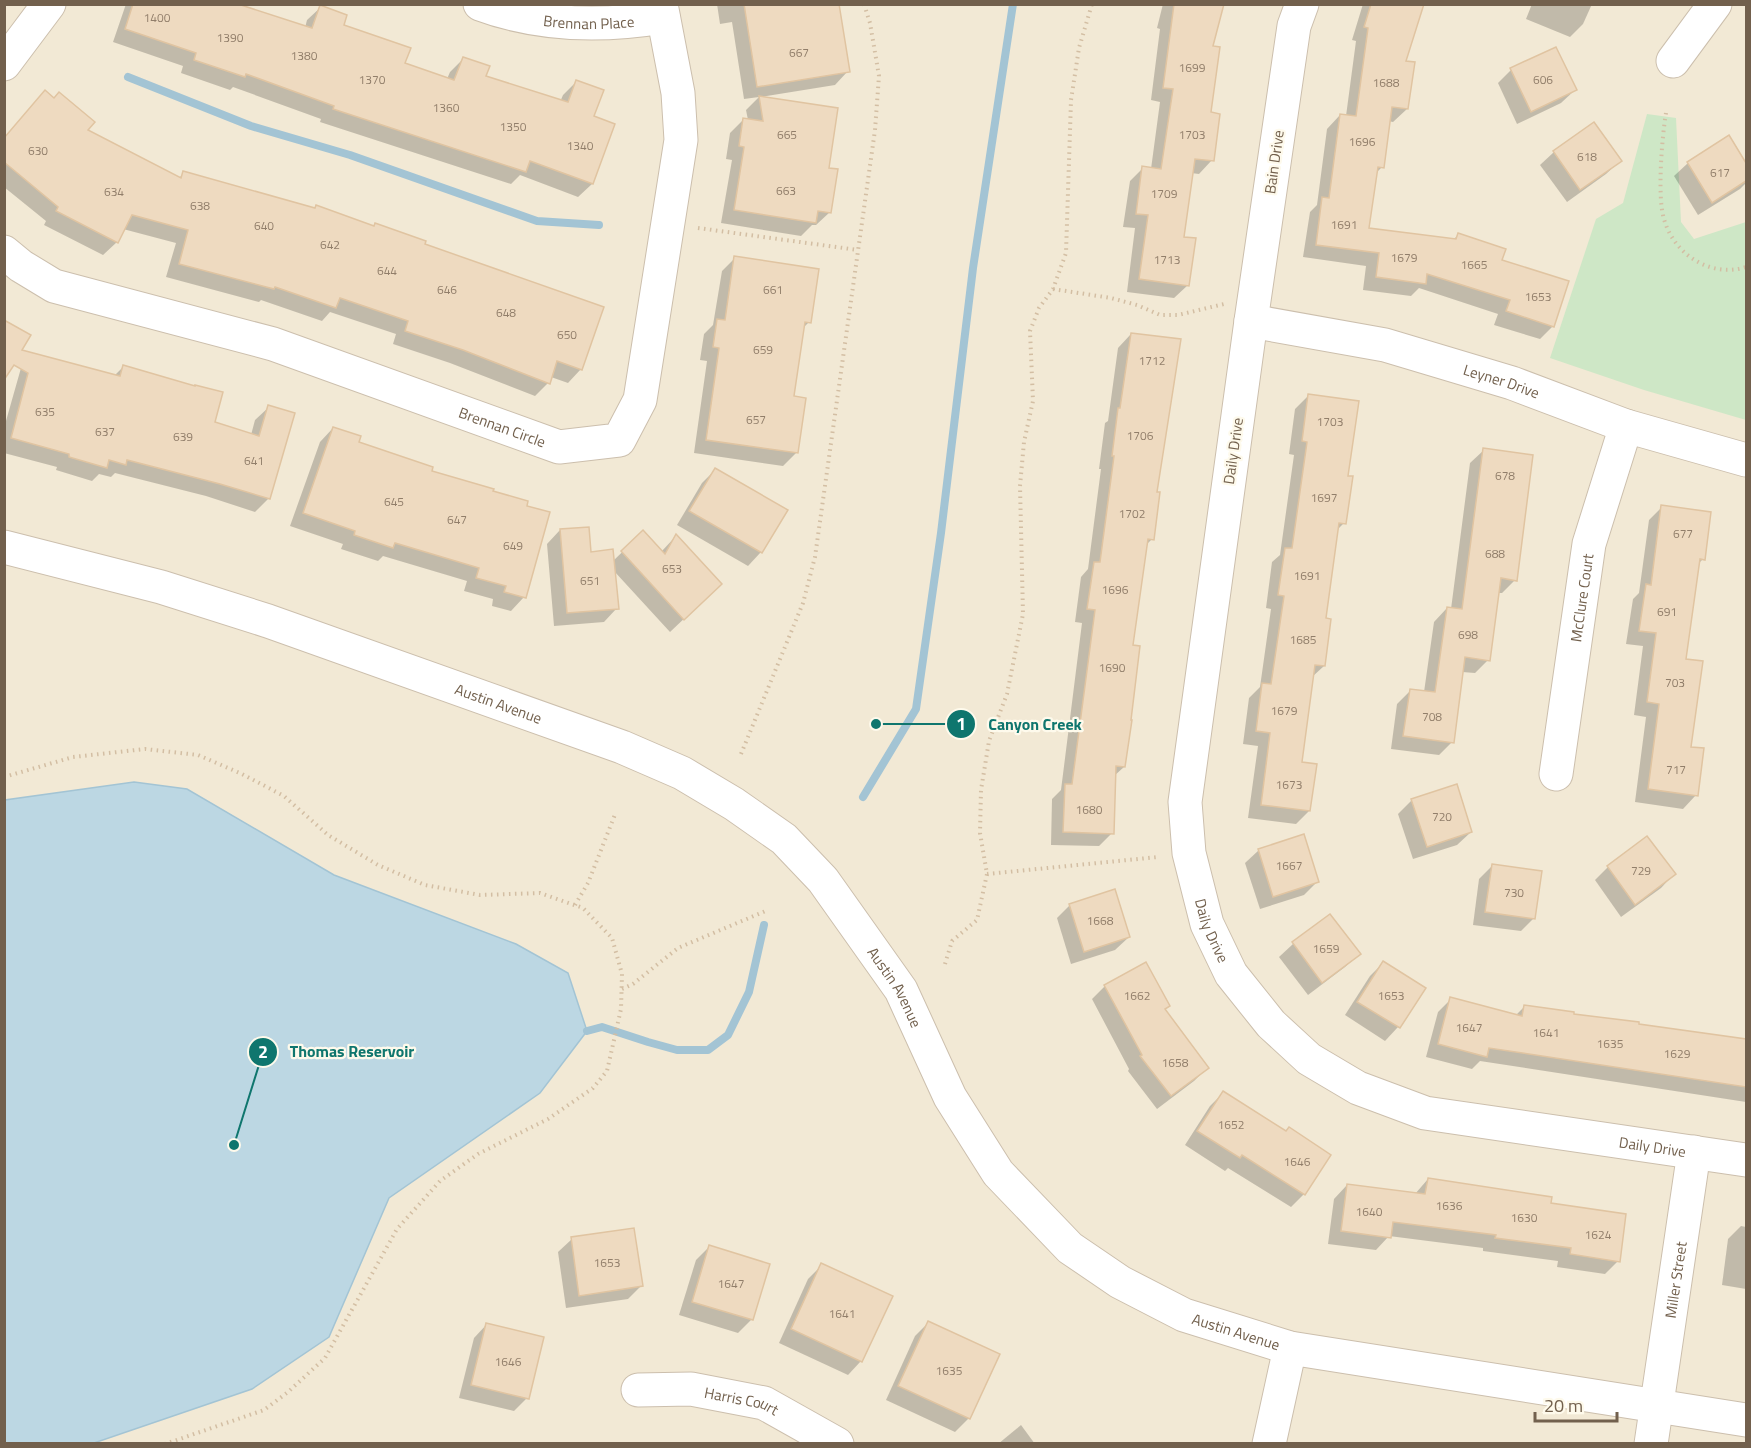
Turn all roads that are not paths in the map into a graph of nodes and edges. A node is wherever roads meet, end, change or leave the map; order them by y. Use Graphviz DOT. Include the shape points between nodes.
graph roads {
  1 [pos="49,4"];
  2 [pos="480,4"];
  3 [pos="1302,4"];
  4 [pos="1715,4"];
  5 [pos="662,11"];
  6 [pos="1673,61"];
  7 [pos="4,64"];
  8 [pos="4,252"];
  9 [pos="1237,313"];
  10 [pos="1626,426"];
  11 [pos="1746,460"];
  12 [pos="4,547"];
  13 [pos="1556,774"];
  14 [pos="1694,1152"];
  15 [pos="1746,1160"];
  16 [pos="1290,1348"];
  17 [pos="638,1390"];
  18 [pos="1657,1406"];
  19 [pos="1746,1420"];
  20 [pos="837,1443"];
  21 [pos="1269,1443"];
  22 [pos="1651,1443"];
  1 -- 7 [label="street"];
  2 -- 5 [label="street, Brennan Place" via="549,22 634,22"];
  3 -- 9 [label="street, Bain Drive" via="1294,26"];
  4 -- 6 [label="street"];
  5 -- 8 [label="street, Brennan Circle" via="678,93 681,140 640,400 619,440 560,447 273,344 54,286"];
  9 -- 10 [label="street, Leyner Drive" via="1385,345 1512,383"];
  9 -- 14 [label="street, Daily Drive" via="1185,802 1189,853 1207,924 1231,974 1271,1024 1309,1059 1358,1088 1425,1113"];
  10 -- 11 [label="street, Leyner Drive"];
  10 -- 13 [label="street, McClure Court" via="1589,544"];
  12 -- 16 [label="street, Austin Avenue" via="161,587 268,621 622,747 682,773 734,804 784,838 823,880 900,990 950,1096 998,1173 1070,1248 1120,1282 1184,1315"];
  14 -- 15 [label="street, Daily Drive"];
  14 -- 18 [label="street, Miller Street"];
  16 -- 18 [label="street, Austin Avenue"];
  16 -- 21 [label="street"];
  17 -- 20 [label="street, Harris Court" via="691,1389 764,1403"];
  18 -- 19 [label="street, Austin Avenue"];
  18 -- 22 [label="street, Miller Street"];
}
